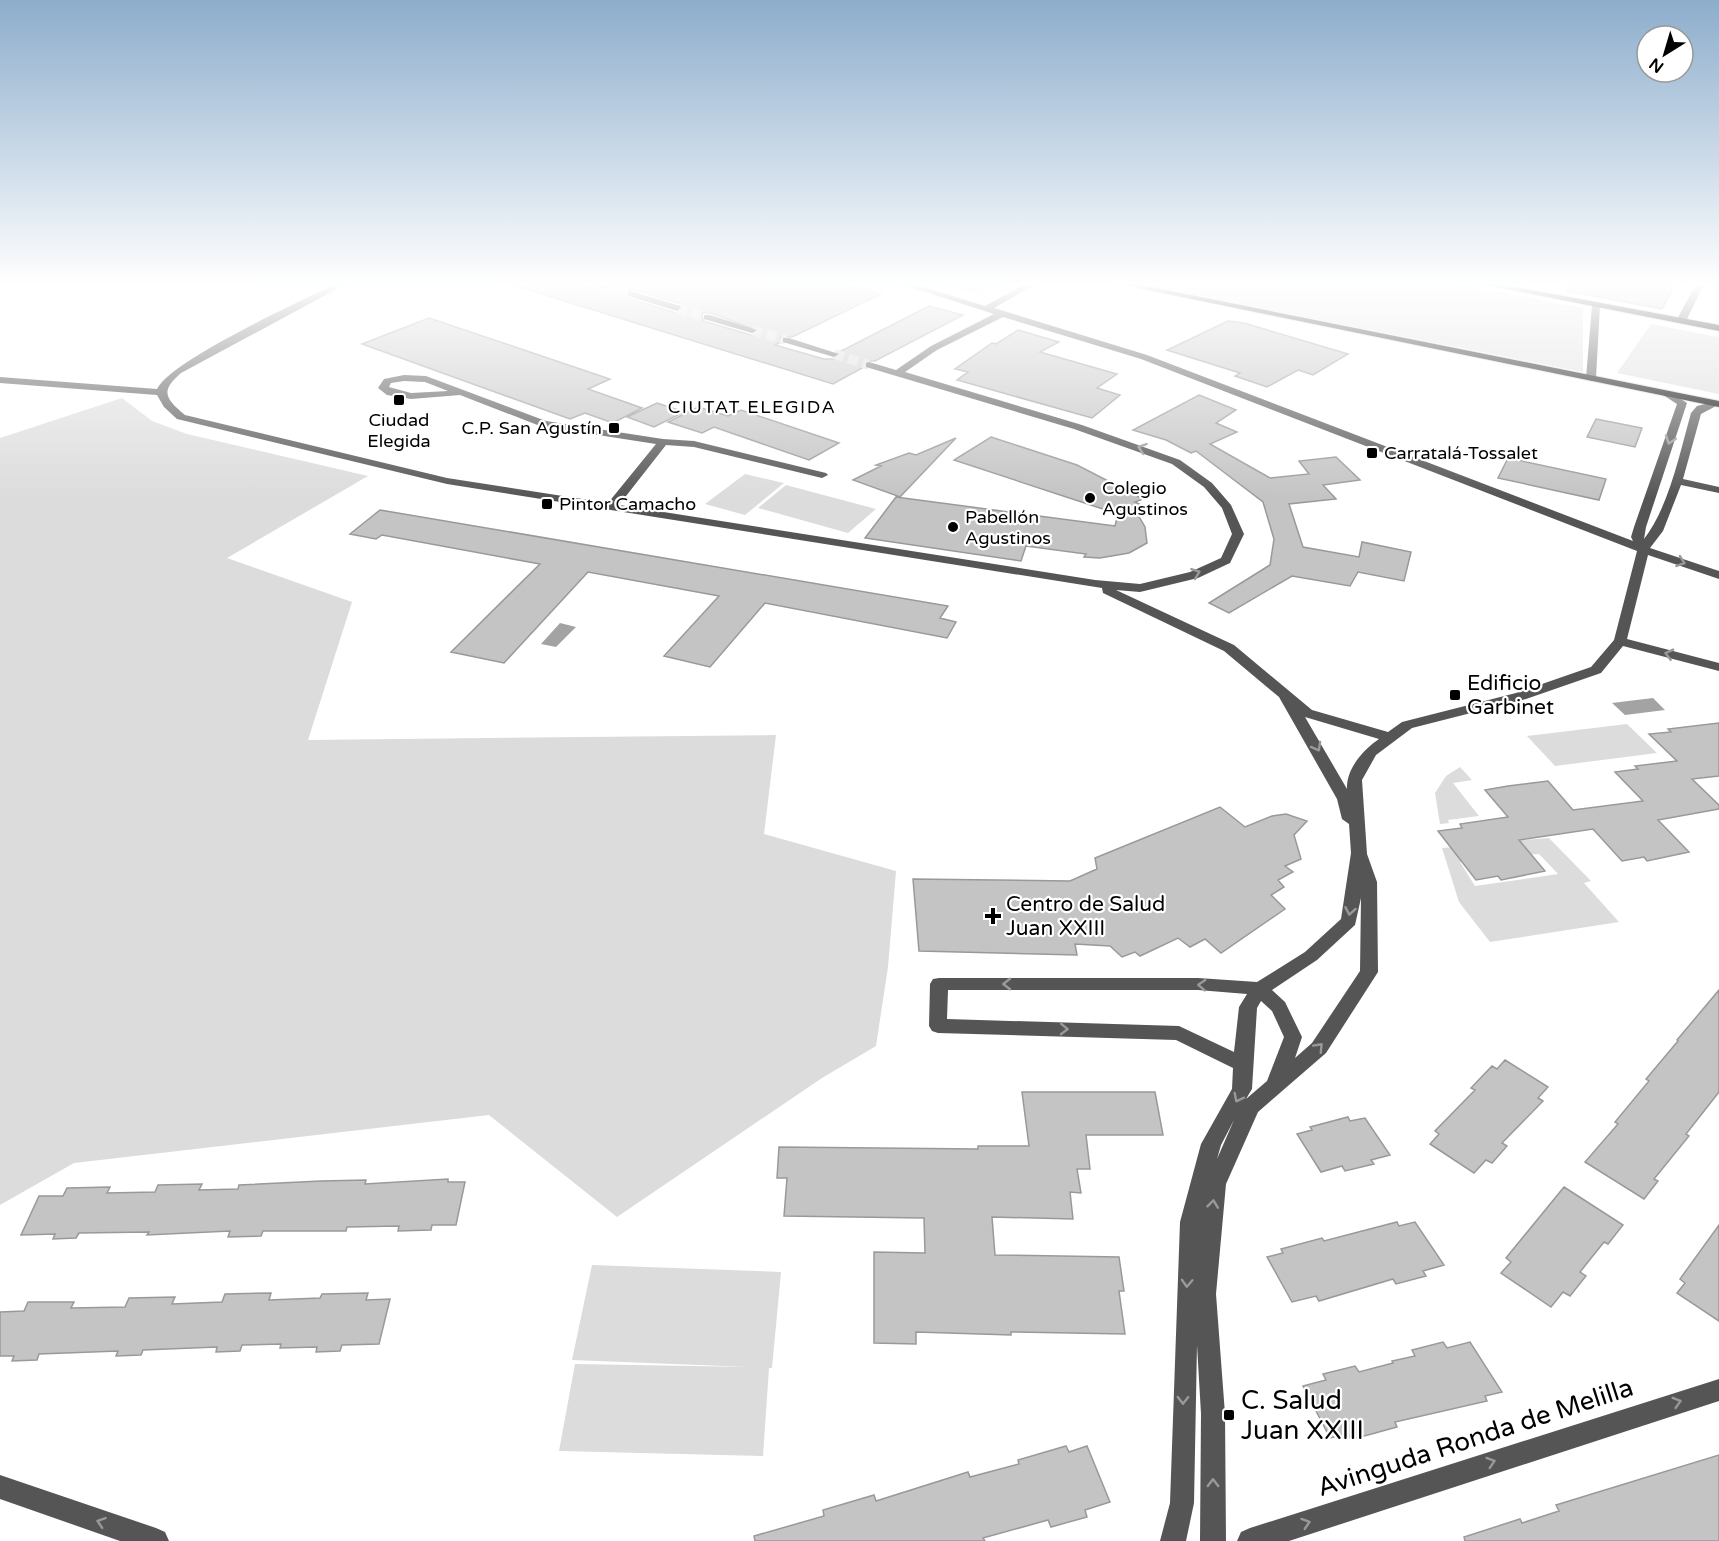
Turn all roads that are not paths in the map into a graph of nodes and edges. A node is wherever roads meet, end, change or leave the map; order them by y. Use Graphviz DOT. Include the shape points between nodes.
graph roads {
  1 [pos="208,354"];
  2 [pos="925,354"];
  3 [pos="1134,354"];
  4 [pos="1471,354"];
  5 [pos="1593,354"];
  6 [pos="869,364"];
  7 [pos="897,373"];
  8 [pos="1591,378"];
  9 [pos="0,380"];
  10 [pos="161,392"];
  11 [pos="464,392"];
  12 [pos="1665,393"];
  13 [pos="1717,403"];
  14 [pos="663,442"];
  15 [pos="822,475"];
  16 [pos="1677,481"];
  17 [pos="1719,490"];
  18 [pos="611,507"];
  19 [pos="1643,549"];
  20 [pos="1719,575"];
  21 [pos="1095,584"];
  22 [pos="1140,588"];
  23 [pos="1166,616"];
  24 [pos="1620,641"];
  25 [pos="1719,667"];
  26 [pos="1286,698"];
  27 [pos="1388,737"];
  28 [pos="1359,853"];
  29 [pos="1260,988"];
  30 [pos="1242,1064"];
  31 [pos="1276,1083"];
  32 [pos="1719,1390"];
  33 [pos="0,1487"];
  34 [pos="156,1541"];
  35 [pos="1173,1541"];
  36 [pos="1213,1541"];
  37 [pos="1250,1541"];
  1 -- 10 [label="street" via="166,380"];
  2 -- 7 [label="street"];
  3 -- 19 [label="street"];
  4 -- 8 [label="main road"];
  5 -- 8 [label="street"];
  6 -- 7 [label="street"];
  22 -- 7 [label="street, one-way" via="1194,575 1226,560 1238,534 1227,507 1208,485 1176,462 1149,451"];
  8 -- 12 [label="main road"];
  9 -- 10 [label="street"];
  10 -- 18 [label="street" via="162,399 181,417 447,481"];
  11 -- 11 [label="street" via="426,379 388,381 383,388 391,394 406,395"];
  11 -- 14 [label="street" via="544,424"];
  12 -- 13 [label="main road"];
  12 -- 19 [label="street, one-way" via="1682,403 1637,537"];
  13 -- 16 [label="street" via="1696,413"];
  14 -- 15 [label="street" via="694,444"];
  14 -- 18 [label="street"];
  16 -- 17 [label="street"];
  16 -- 19 [label="street" via="1657,531"];
  18 -- 21 [label="street"];
  19 -- 20 [label="street, one-way"];
  19 -- 24 [label="street"];
  21 -- 22 [label="street"];
  21 -- 23 [label="street"];
  22 -- 23 [label="street"];
  23 -- 26 [label="street" via="1229,648"];
  25 -- 24 [label="street, one-way"];
  24 -- 27 [label="street" via="1596,670 1573,680 1407,726"];
  26 -- 27 [label="street" via="1307,713"];
  26 -- 28 [label="street, one-way" via="1345,800"];
  27 -- 28 [label="street" via="1370,752 1354,780"];
  28 -- 29 [label="street, one-way" via="1349,921 1311,956"];
  31 -- 28 [label="street, one-way" via="1319,1048 1369,972 1369,882"];
  29 -- 30 [label="street" via="1248,1006"];
  29 -- 30 [label="street, one-way" via="1198,984 939,984 938,1026 1179,1033"];
  29 -- 31 [label="street" via="1279,1007 1293,1038"];
  30 -- 35 [label="street, one-way" via="1242,1089 1211,1144 1190,1222 1182,1503"];
  36 -- 31 [label="street, one-way" via="1213,1414 1205,1294 1216,1184 1250,1107"];
  37 -- 32 [label="street, Avinguda Ronda de Melilla, one-way"];
  34 -- 33 [label="street, one-way"];
}
